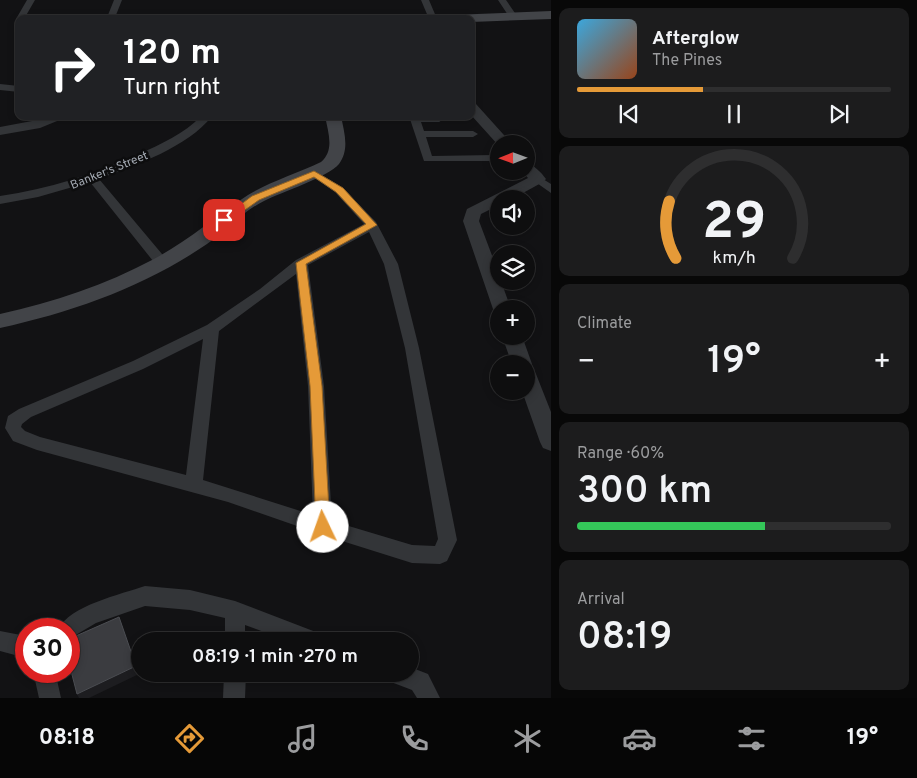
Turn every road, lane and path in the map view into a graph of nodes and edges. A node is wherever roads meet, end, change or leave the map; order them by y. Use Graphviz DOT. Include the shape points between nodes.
graph roads {
  1 [pos="31,0"];
  2 [pos="118,0"];
  3 [pos="425,0"];
  4 [pos="502,0"];
  5 [pos="22,15"];
  6 [pos="112,15"];
  7 [pos="431,15"];
  8 [pos="551,15"];
  9 [pos="514,16"];
  10 [pos="475,18"];
  11 [pos="0,87"];
  12 [pos="15,89"];
  13 [pos="475,111"];
  14 [pos="48,120"];
  15 [pos="204,120"];
  16 [pos="334,120"];
  17 [pos="415,120"];
  18 [pos="0,131"];
  19 [pos="420,134"];
  20 [pos="473,134"];
  21 [pos="497,135"];
  22 [pos="490,158"];
  23 [pos="314,173"];
  24 [pos="535,176"];
  25 [pos="93,178"];
  26 [pos="538,179"];
  27 [pos="517,190"];
  28 [pos="551,190"];
  29 [pos="0,200"];
  30 [pos="490,204"];
  31 [pos="372,225"];
  32 [pos="162,263"];
  33 [pos="301,263"];
  34 [pos="499,300"];
  35 [pos="0,321"];
  36 [pos="212,328"];
  37 [pos="535,398"];
  38 [pos="551,442"];
  39 [pos="194,485"];
  40 [pos="323,527"];
  41 [pos="235,611"];
  42 [pos="80,622"];
  43 [pos="235,632"];
  44 [pos="290,632"];
  45 [pos="0,641"];
  46 [pos="15,644"];
  47 [pos="235,682"];
  48 [pos="419,682"];
  49 [pos="47,683"];
  50 [pos="50,698"];
  51 [pos="234,698"];
  52 [pos="430,698"];
  1 -- 5 [label="street"];
  2 -- 6 [label="street"];
  3 -- 7 [label="street"];
  4 -- 9 [label="street"];
  8 -- 9 [label="main road"];
  9 -- 10 [label="main road"];
  11 -- 12 [label="street"];
  13 -- 21 [label="street"];
  14 -- 18 [label="street"];
  15 -- 25 [label="street, Banker's Street" via="184,137"];
  16 -- 23 [label="main road" via="338,152 334,161"];
  17 -- 19 [label="street"];
  19 -- 20 [label="street"];
  19 -- 22 [label="street" via="428,159"];
  23 -- 31 [label="street" via="339,190"];
  23 -- 32 [label="main road" via="256,198 200,240"];
  24 -- 26 [label="street"];
  25 -- 29 [label="street, Banker's Street"];
  25 -- 32 [label="street"];
  26 -- 27 [label="street"];
  26 -- 28 [label="street"];
  30 -- 34 [label="street" via="474,212 471,221"];
  31 -- 33 [label="street"];
  31 -- 40 [label="street" via="390,264 412,348 448,540 440,555 412,554"];
  32 -- 35 [label="main road" via="89,296"];
  33 -- 36 [label="street"];
  33 -- 40 [label="street" via="316,386"];
  36 -- 39 [label="street"];
  36 -- 39 [label="street" via="138,365 25,413 14,421 13,428 19,436 37,443"];
  37 -- 38 [label="street"];
  39 -- 40 [label="street"];
  41 -- 42 [label="street" via="190,600 145,596 90,615"];
  41 -- 43 [label="street"];
  41 -- 44 [label="street"];
  45 -- 46 [label="street"];
  47 -- 51 [label="street"];
  48 -- 52 [label="street"];
  49 -- 50 [label="street"];
}
